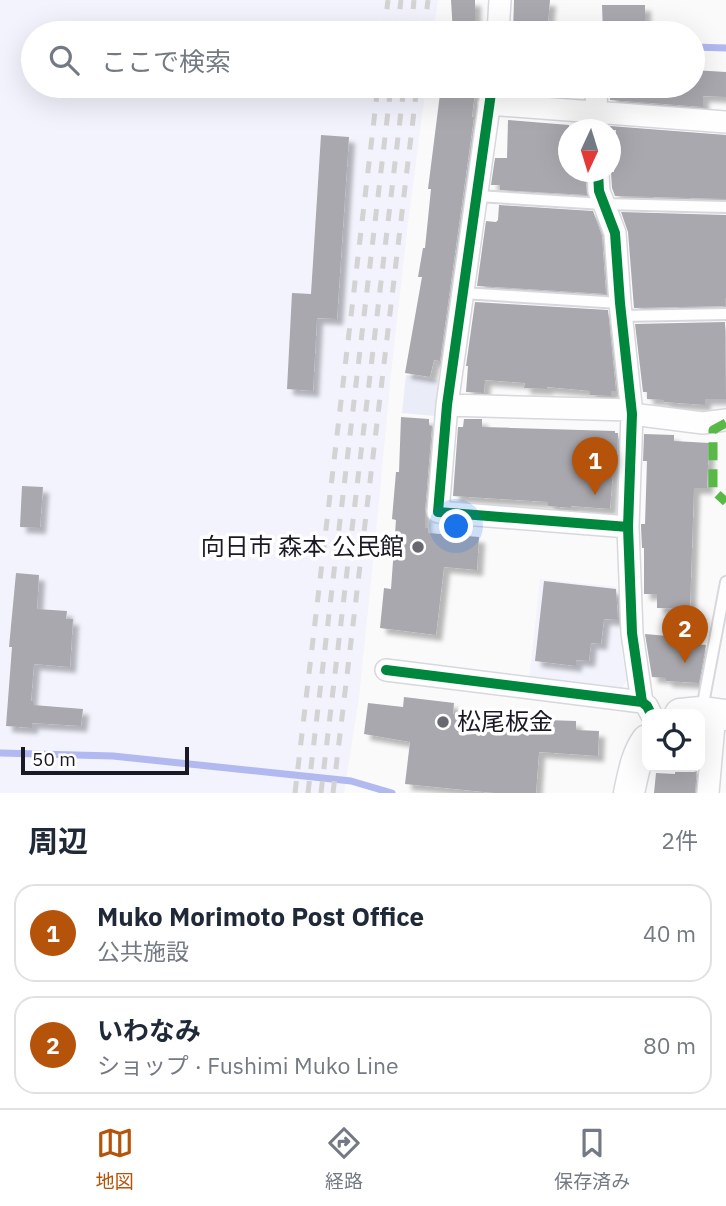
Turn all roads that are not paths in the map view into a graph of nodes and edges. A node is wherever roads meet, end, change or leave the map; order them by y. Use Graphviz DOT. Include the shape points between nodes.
graph roads {
  1 [pos="500,0"];
  2 [pos="499,21"];
  3 [pos="491,98"];
  4 [pos="503,98"];
  5 [pos="596,98"];
  6 [pos="584,119"];
  7 [pos="596,119"];
  8 [pos="621,122"];
  9 [pos="726,122"];
  10 [pos="599,182"];
  11 [pos="477,196"];
  12 [pos="603,204"];
  13 [pos="726,207"];
  14 [pos="463,293"];
  15 [pos="621,309"];
  16 [pos="726,314"];
  17 [pos="447,405"];
  18 [pos="631,412"];
  19 [pos="726,420"];
  20 [pos="628,527"];
  21 [pos="726,582"];
  22 [pos="386,670"];
  23 [pos="646,708"];
  24 [pos="706,714"];
  25 [pos="642,748"];
  26 [pos="629,793"];
  27 [pos="708,793"];
  1 -- 2 [label="street"];
  3 -- 11 [label="street"];
  4 -- 6 [label="street"];
  5 -- 7 [label="street"];
  8 -- 9 [label="street"];
  10 -- 12 [label="street"];
  11 -- 12 [label="lane"];
  11 -- 14 [label="street"];
  12 -- 13 [label="lane"];
  12 -- 15 [label="street" via="615,233"];
  14 -- 15 [label="lane"];
  14 -- 17 [label="street"];
  15 -- 16 [label="lane"];
  15 -- 18 [label="street"];
  17 -- 18 [label="street"];
  17 -- 20 [label="street" via="438,512"];
  18 -- 19 [label="street" via="703,423"];
  18 -- 20 [label="street"];
  20 -- 23 [label="street" via="632,633"];
  21 -- 24 [label="lane"];
  22 -- 23 [label="street"];
  24 -- 27 [label="street"];
  25 -- 26 [label="main road"];
}
